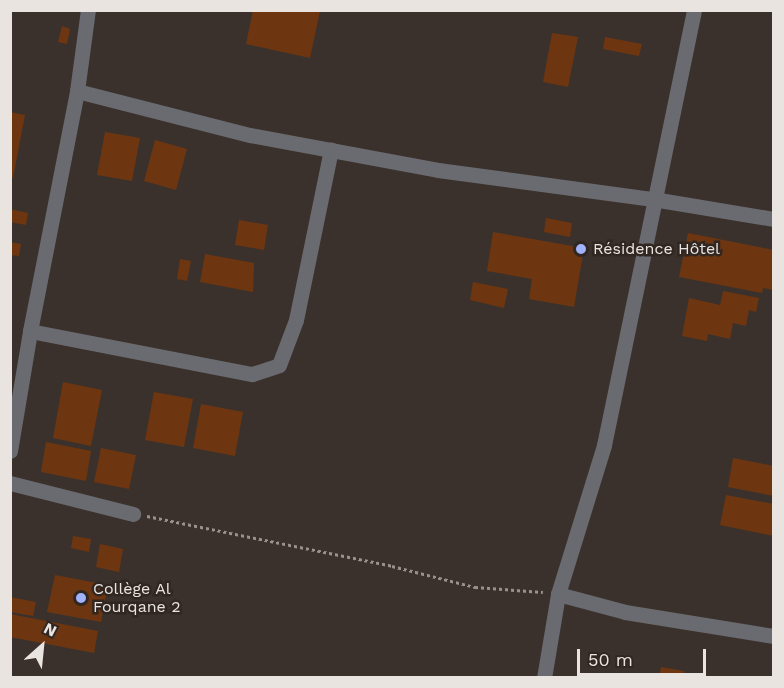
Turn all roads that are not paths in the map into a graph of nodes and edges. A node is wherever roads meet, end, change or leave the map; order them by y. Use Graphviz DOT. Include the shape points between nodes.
graph roads {
  1 [pos="88,10"];
  2 [pos="693,10"];
  3 [pos="77,92"];
  4 [pos="332,150"];
  5 [pos="653,199"];
  6 [pos="774,219"];
  7 [pos="30,331"];
  8 [pos="10,450"];
  9 [pos="10,483"];
  10 [pos="133,514"];
  11 [pos="558,594"];
  12 [pos="774,636"];
  13 [pos="544,678"];
  1 -- 3 [label="street"];
  2 -- 5 [label="street"];
  3 -- 4 [label="street" via="250,135"];
  3 -- 7 [label="street"];
  4 -- 5 [label="street" via="438,170"];
  4 -- 7 [label="street" via="296,320 279,365 252,374"];
  5 -- 6 [label="street"];
  5 -- 11 [label="street" via="603,446"];
  7 -- 8 [label="street"];
  9 -- 10 [label="street"];
  11 -- 12 [label="street" via="625,612"];
  11 -- 13 [label="street"];
}
